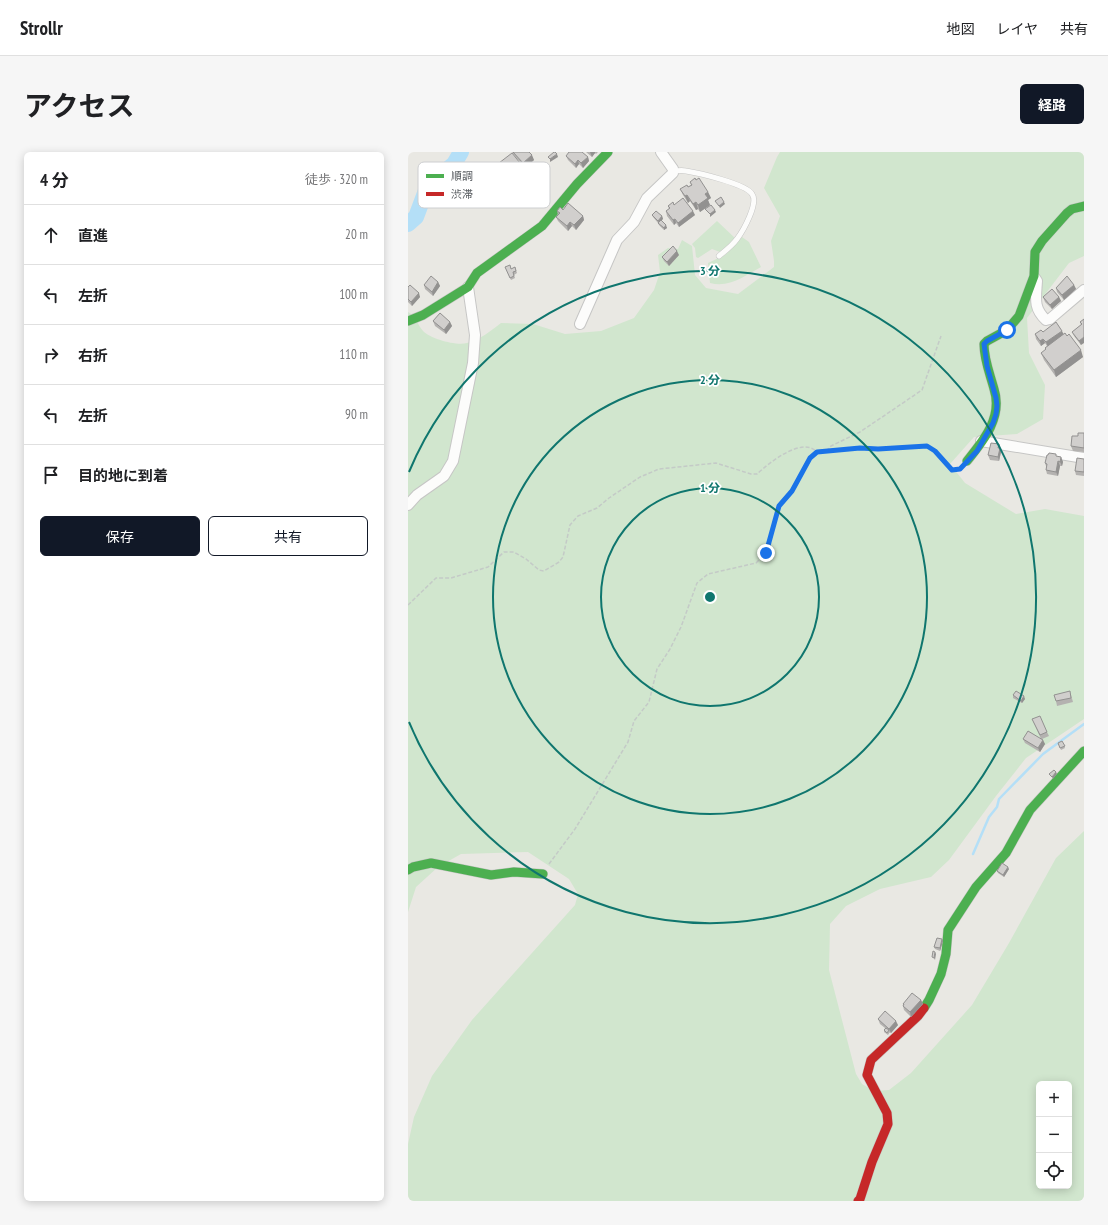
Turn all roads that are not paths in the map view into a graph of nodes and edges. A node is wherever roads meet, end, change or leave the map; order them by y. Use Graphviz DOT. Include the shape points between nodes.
graph roads {
  1 [pos="608,152"];
  2 [pos="661,152"];
  3 [pos="673,171"];
  4 [pos="1084,206"];
  5 [pos="719,256"];
  6 [pos="1034,276"];
  7 [pos="468,287"];
  8 [pos="1083,293"];
  9 [pos="408,321"];
  10 [pos="580,324"];
  11 [pos="982,441"];
  12 [pos="1084,458"];
  13 [pos="967,461"];
  14 [pos="408,505"];
  15 [pos="1084,751"];
  16 [pos="408,870"];
  17 [pos="543,874"];
  18 [pos="858,1201"];
  1 -- 7 [label="street" via="542,226 477,273"];
  2 -- 3 [label="street"];
  3 -- 5 [label="lane" via="685,171 736,184 752,193 754,206 741,234"];
  3 -- 10 [label="street" via="647,198 634,222 617,240"];
  4 -- 6 [label="street" via="1067,213 1042,240 1035,252"];
  6 -- 8 [label="street" via="1037,281 1037,309 1046,320"];
  6 -- 11 [label="street" via="1016,320 1007,330 984,344 997,406 993,423"];
  7 -- 9 [label="street" via="423,315"];
  7 -- 14 [label="street" via="475,335 473,363 453,461 444,476 417,495"];
  11 -- 12 [label="street"];
  11 -- 13 [label="street"];
  15 -- 18 [label="street" via="1030,810 1006,853 976,887 948,930 941,974 918,1016 871,1060 867,1075 887,1113 888,1124"];
  16 -- 17 [label="street" via="431,863 491,875 514,872"];
}
